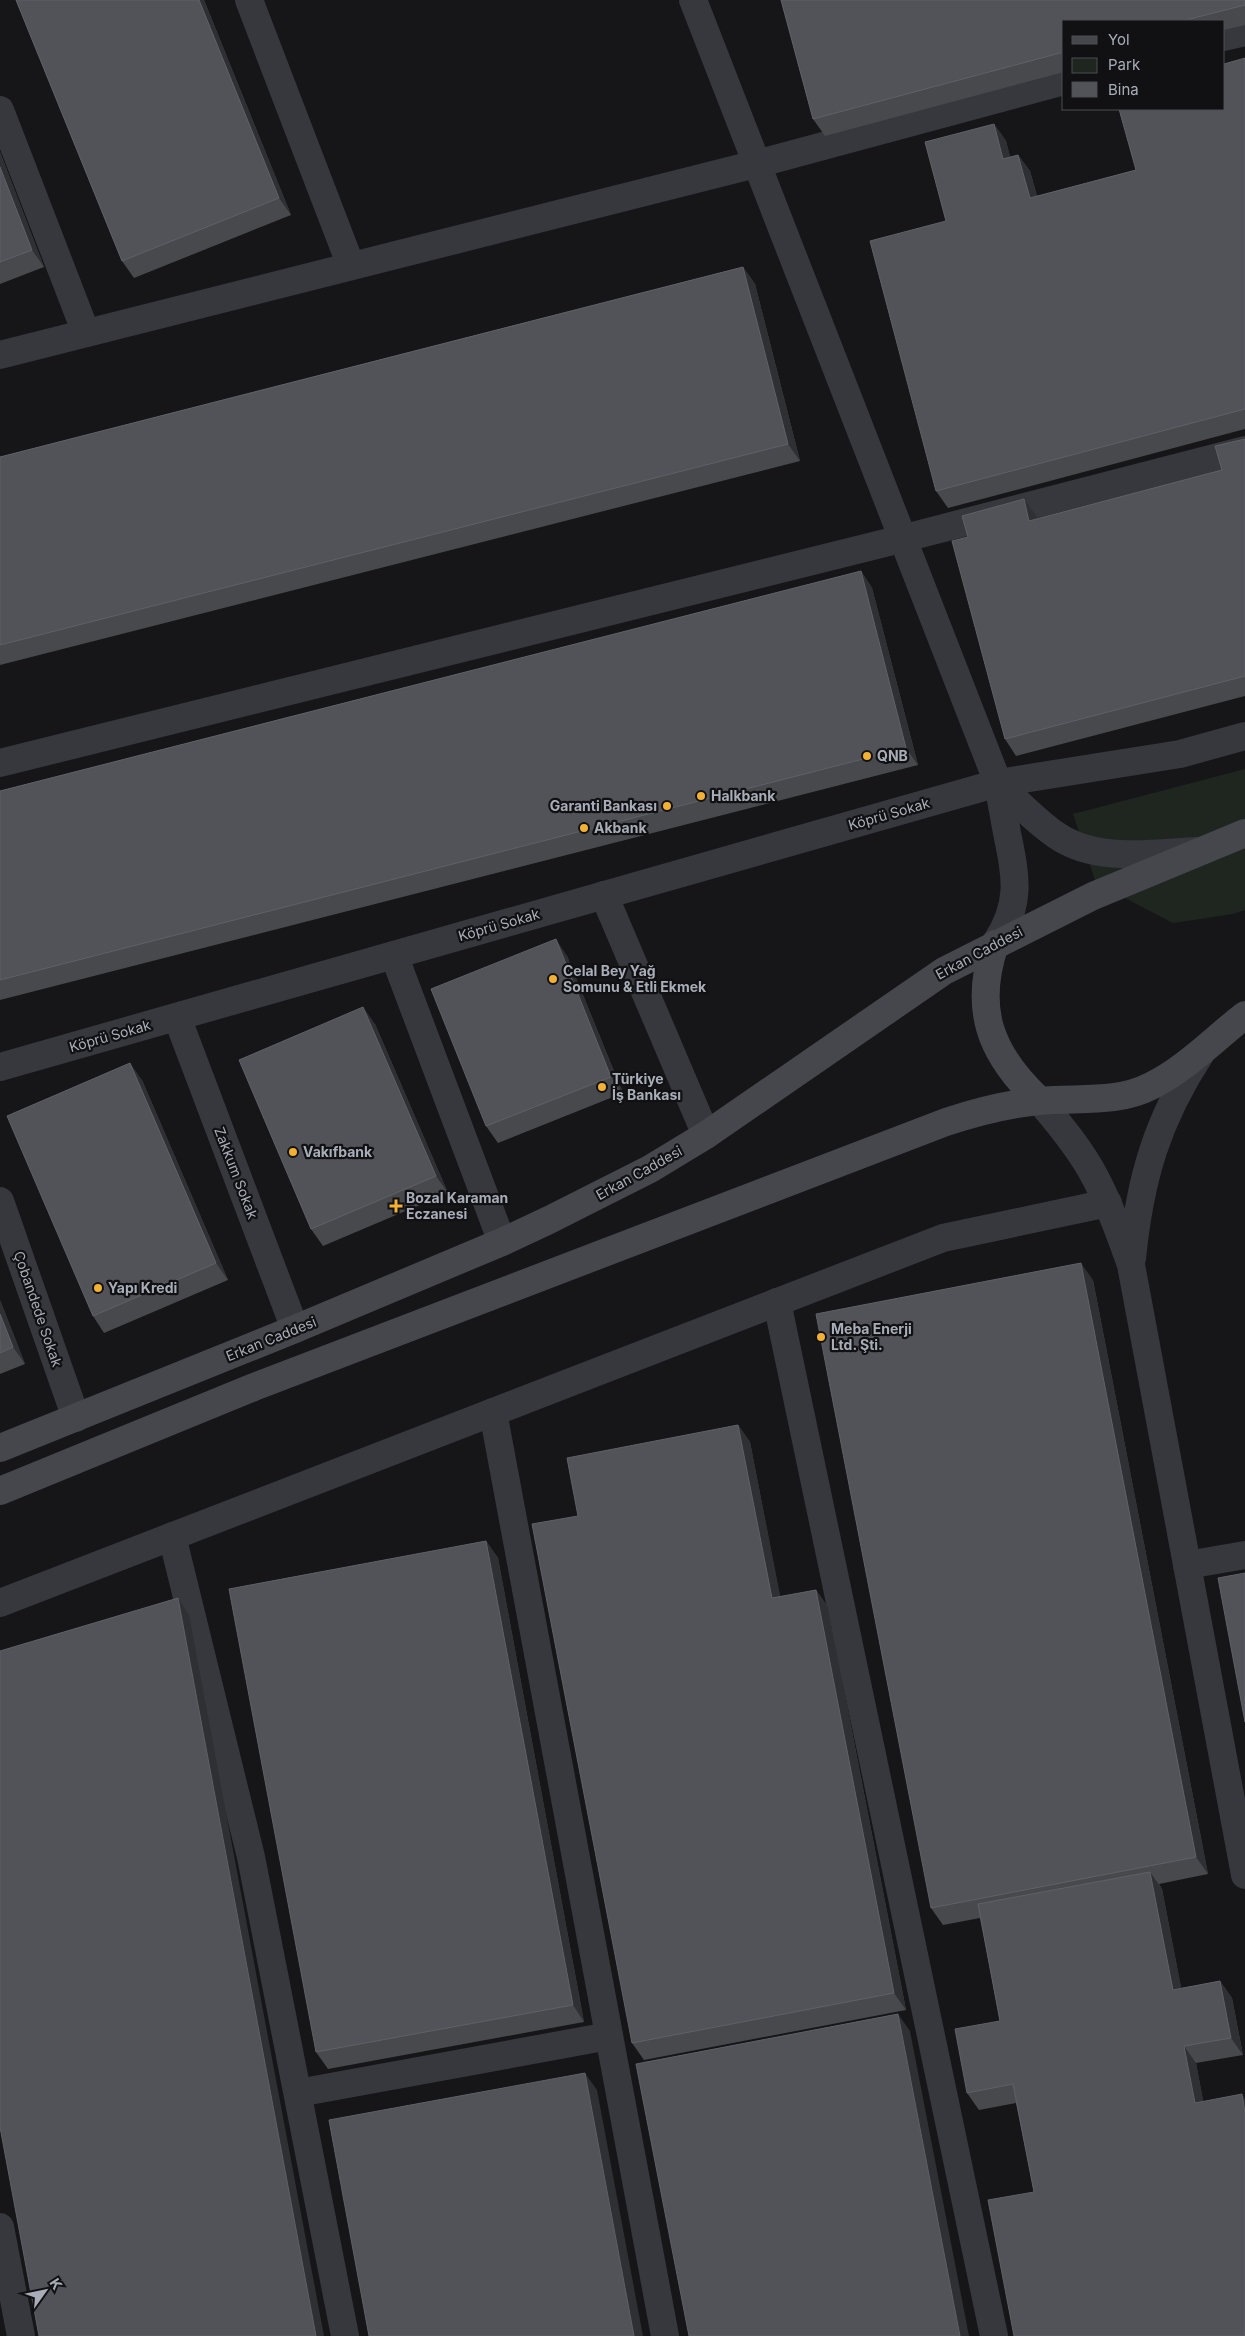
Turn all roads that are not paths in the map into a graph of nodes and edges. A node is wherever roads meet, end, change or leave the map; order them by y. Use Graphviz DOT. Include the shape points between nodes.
graph roads {
  1 [pos="248,0"];
  2 [pos="693,0"];
  3 [pos="1245,32"];
  4 [pos="1225,37"];
  5 [pos="1062,82"];
  6 [pos="0,110"];
  7 [pos="756,164"];
  8 [pos="351,266"];
  9 [pos="86,333"];
  10 [pos="0,355"];
  11 [pos="1245,450"];
  12 [pos="902,539"];
  13 [pos="1245,736"];
  14 [pos="0,763"];
  15 [pos="998,783"];
  16 [pos="1245,833"];
  17 [pos="1200,851"];
  18 [pos="604,895"];
  19 [pos="995,944"];
  20 [pos="394,955"];
  21 [pos="1245,1014"];
  22 [pos="177,1016"];
  23 [pos="1202,1052"];
  24 [pos="0,1067"];
  25 [pos="1039,1100"];
  26 [pos="706,1135"];
  27 [pos="0,1201"];
  28 [pos="1108,1203"];
  29 [pos="502,1242"];
  30 [pos="1131,1265"];
  31 [pos="777,1302"];
  32 [pos="295,1329"];
  33 [pos="493,1412"];
  34 [pos="76,1418"];
  35 [pos="0,1448"];
  36 [pos="0,1491"];
  37 [pos="172,1536"];
  38 [pos="1245,1555"];
  39 [pos="1187,1566"];
  40 [pos="0,1603"];
  41 [pos="1245,1875"];
  42 [pos="609,2036"];
  43 [pos="298,2093"];
  44 [pos="0,2227"];
  45 [pos="21,2336"];
  46 [pos="345,2336"];
  47 [pos="665,2336"];
  48 [pos="994,2336"];
  1 -- 8 [label="street"];
  2 -- 7 [label="street"];
  3 -- 4 [label="street"];
  5 -- 7 [label="street"];
  6 -- 9 [label="street"];
  7 -- 8 [label="street"];
  7 -- 12 [label="street"];
  8 -- 9 [label="street"];
  9 -- 10 [label="street"];
  11 -- 12 [label="street"];
  12 -- 14 [label="street"];
  12 -- 15 [label="street"];
  13 -- 15 [label="street, Köprü Sokak" via="1180,754"];
  15 -- 17 [label="street" via="1042,824 1074,844 1098,852 1122,854"];
  15 -- 18 [label="street, Köprü Sokak"];
  15 -- 19 [label="street" via="1016,895 1007,926"];
  16 -- 17 [label="main road, Erkan Caddesi"];
  17 -- 19 [label="main road, Erkan Caddesi" via="1093,896"];
  18 -- 20 [label="street, Köprü Sokak"];
  18 -- 26 [label="street"];
  19 -- 25 [label="main road" via="985,986 990,1028 1008,1065"];
  19 -- 26 [label="main road, Erkan Caddesi" via="900,999"];
  20 -- 22 [label="street, Köprü Sokak"];
  20 -- 29 [label="street"];
  21 -- 23 [label="main road"];
  22 -- 24 [label="street, Köprü Sokak"];
  22 -- 32 [label="street, Zakkum Sokak"];
  23 -- 25 [label="main road" via="1150,1087 1130,1094 1101,1100"];
  23 -- 30 [label="street" via="1174,1098 1152,1149 1135,1228"];
  25 -- 28 [label="street" via="1082,1156"];
  25 -- 36 [label="main road" via="980,1111 946,1122 254,1387"];
  26 -- 29 [label="main road, Erkan Caddesi" via="650,1169"];
  27 -- 34 [label="street, Çobandede Sokak"];
  28 -- 30 [label="street"];
  28 -- 31 [label="street" via="943,1238"];
  29 -- 32 [label="main road, Erkan Caddesi"];
  30 -- 39 [label="street"];
  31 -- 33 [label="street"];
  31 -- 48 [label="street"];
  32 -- 34 [label="main road, Erkan Caddesi"];
  33 -- 37 [label="street"];
  33 -- 42 [label="street"];
  34 -- 35 [label="main road, Erkan Caddesi"];
  37 -- 40 [label="street"];
  37 -- 43 [label="street" via="251,1857"];
  38 -- 39 [label="street"];
  39 -- 41 [label="street"];
  42 -- 43 [label="street"];
  42 -- 47 [label="street"];
  43 -- 46 [label="street"];
  44 -- 45 [label="street"];
}
